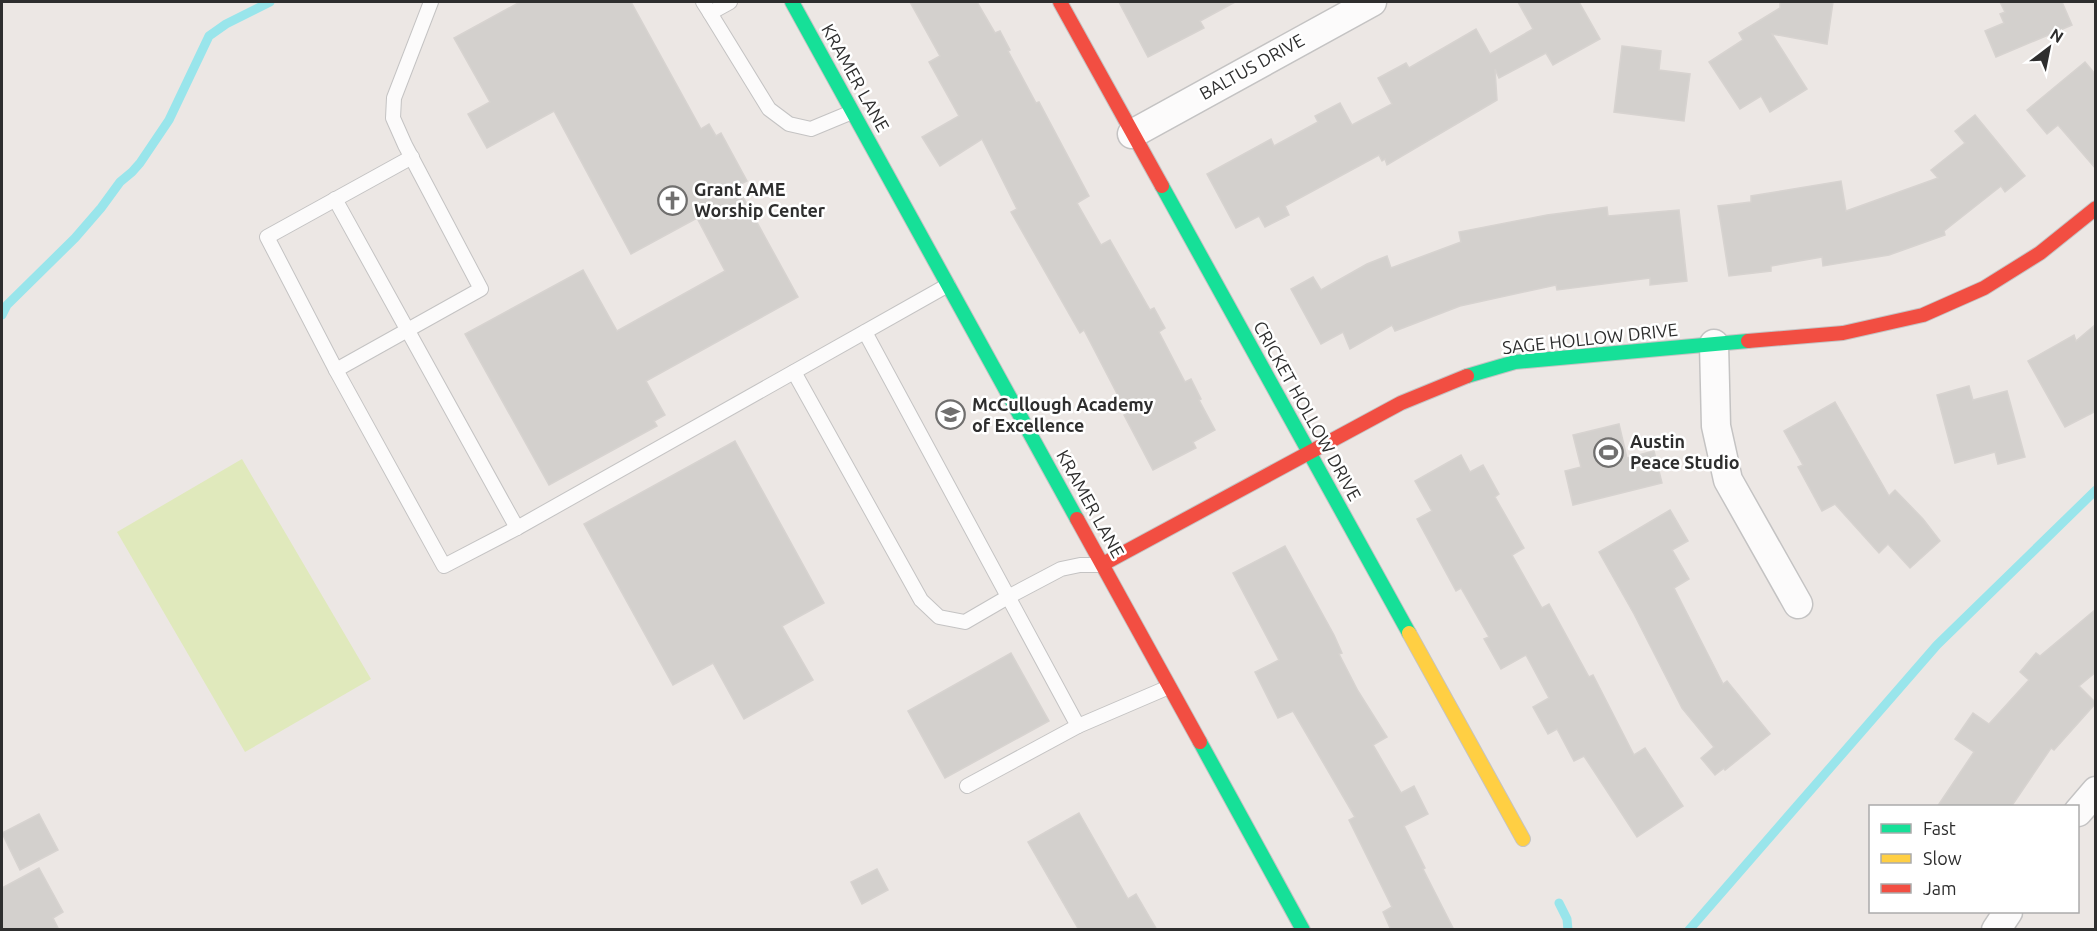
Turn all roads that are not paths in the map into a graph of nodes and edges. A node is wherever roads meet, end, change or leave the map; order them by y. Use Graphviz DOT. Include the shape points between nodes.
graph roads {
  1 [pos="431,2"];
  2 [pos="730,2"];
  3 [pos="792,2"];
  4 [pos="1060,2"];
  5 [pos="1372,2"];
  6 [pos="706,7"];
  7 [pos="853,112"];
  8 [pos="1132,134"];
  9 [pos="411,157"];
  10 [pos="335,199"];
  11 [pos="2096,208"];
  12 [pos="948,285"];
  13 [pos="409,330"];
  14 [pos="865,332"];
  15 [pos="1714,344"];
  16 [pos="336,370"];
  17 [pos="794,372"];
  18 [pos="1310,452"];
  19 [pos="517,528"];
  20 [pos="1103,564"];
  21 [pos="1008,597"];
  22 [pos="1798,604"];
  23 [pos="1170,687"];
  24 [pos="1078,726"];
  25 [pos="967,786"];
  26 [pos="2096,790"];
  27 [pos="2079,811"];
  28 [pos="1523,839"];
  29 [pos="2007,913"];
  30 [pos="1303,930"];
  31 [pos="1996,930"];
  1 -- 9 [label="lane" via="394,98 393,118"];
  2 -- 6 [label="lane"];
  3 -- 7 [label="street, KRAMER LANE"];
  4 -- 8 [label="street, CRICKET HOLLOW DRIVE"];
  5 -- 8 [label="street, BALTUS DRIVE"];
  6 -- 7 [label="lane" via="769,109 789,124 811,129"];
  7 -- 12 [label="street, KRAMER LANE"];
  8 -- 18 [label="street, CRICKET HOLLOW DRIVE"];
  9 -- 10 [label="lane"];
  9 -- 13 [label="lane" via="481,290"];
  10 -- 13 [label="lane"];
  10 -- 16 [label="lane" via="267,237"];
  11 -- 15 [label="street, SAGE HOLLOW DRIVE" via="2040,253 1984,288 1923,315 1843,333"];
  12 -- 14 [label="lane"];
  12 -- 20 [label="street, KRAMER LANE"];
  13 -- 16 [label="lane"];
  13 -- 19 [label="lane"];
  14 -- 17 [label="lane"];
  14 -- 21 [label="lane"];
  15 -- 18 [label="street, SAGE HOLLOW DRIVE" via="1515,362 1460,378 1401,403"];
  15 -- 22 [label="street" via="1716,426 1728,480"];
  16 -- 19 [label="lane" via="444,567"];
  17 -- 19 [label="lane"];
  17 -- 21 [label="lane" via="921,600 939,617 965,622"];
  18 -- 20 [label="street, SAGE HOLLOW DRIVE"];
  18 -- 28 [label="street, CRICKET HOLLOW DRIVE"];
  20 -- 21 [label="lane" via="1061,569"];
  20 -- 23 [label="street, KRAMER LANE"];
  21 -- 24 [label="lane"];
  23 -- 24 [label="lane"];
  23 -- 30 [label="street, KRAMER LANE"];
  24 -- 25 [label="lane"];
  26 -- 27 [label="street"];
  29 -- 31 [label="street"];
}
